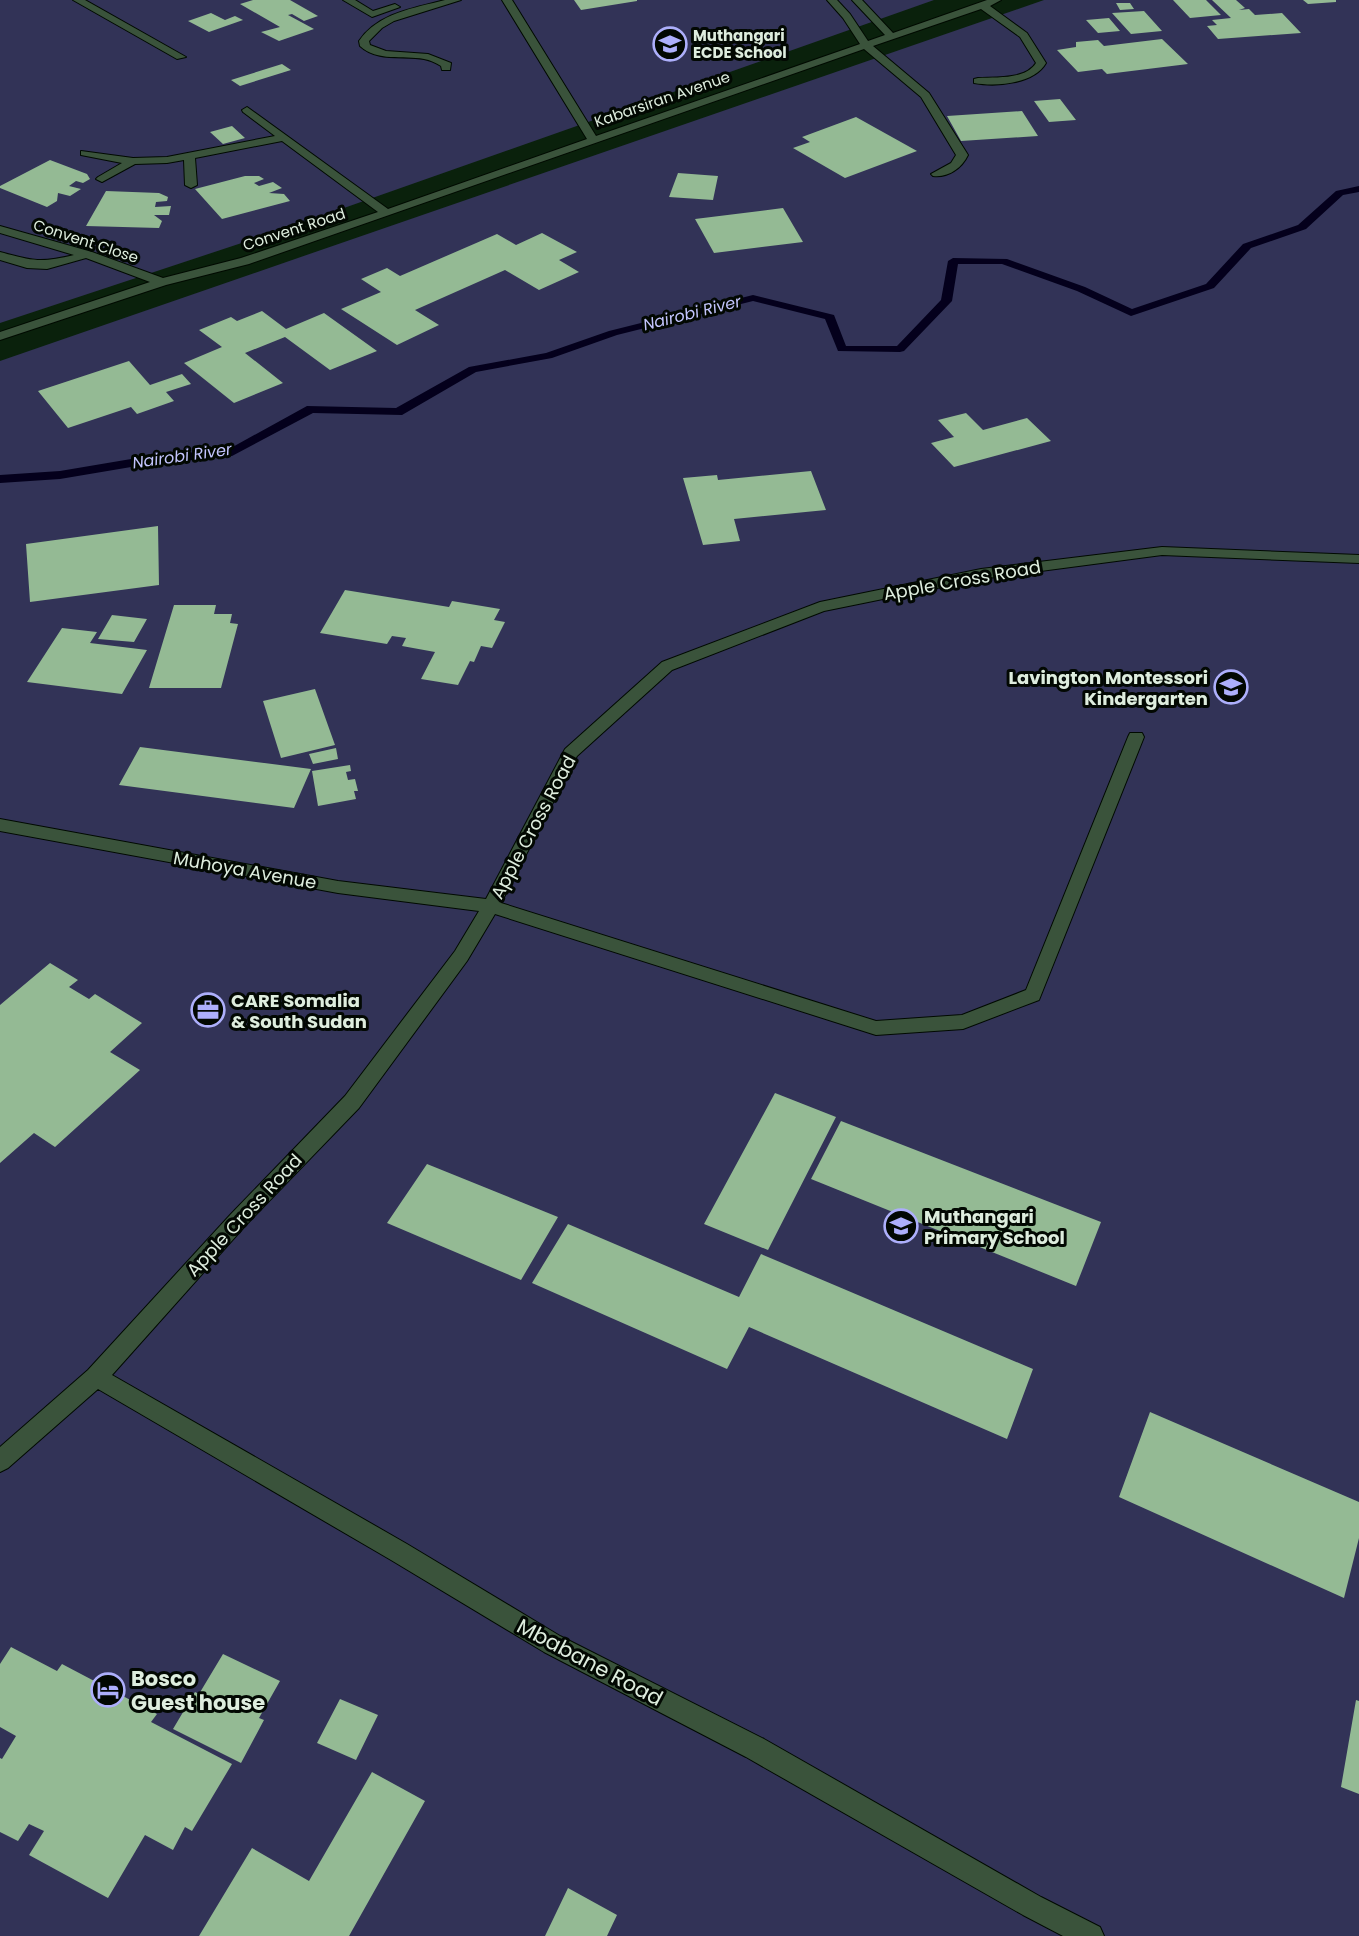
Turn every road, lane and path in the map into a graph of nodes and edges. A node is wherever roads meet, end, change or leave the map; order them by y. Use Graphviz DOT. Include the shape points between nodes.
graph roads {
  1 [pos="78,0"];
  2 [pos="348,0"];
  3 [pos="419,0"];
  4 [pos="456,0"];
  5 [pos="507,0"];
  6 [pos="832,0"];
  7 [pos="857,0"];
  8 [pos="996,0"];
  9 [pos="982,5"];
  10 [pos="891,36"];
  11 [pos="865,45"];
  12 [pos="181,57"];
  13 [pos="446,68"];
  14 [pos="978,81"];
  15 [pos="247,110"];
  16 [pos="284,137"];
  17 [pos="267,140"];
  18 [pos="593,140"];
  19 [pos="85,153"];
  20 [pos="263,153"];
  21 [pos="189,157"];
  22 [pos="132,161"];
  23 [pos="937,174"];
  24 [pos="102,179"];
  25 [pos="191,185"];
  26 [pos="387,213"];
  27 [pos="0,229"];
  28 [pos="88,255"];
  29 [pos="0,256"];
  30 [pos="162,282"];
  31 [pos="0,336"];
  32 [pos="1359,559"];
  33 [pos="1136,737"];
  34 [pos="0,825"];
  35 [pos="491,906"];
  36 [pos="96,1377"];
  37 [pos="0,1461"];
  38 [pos="1091,1936"];
  1 -- 12 [label="street"];
  2 -- 3 [label="street" via="372,14"];
  4 -- 13 [label="street" via="387,21 370,31 364,41 370,49 424,56 447,65"];
  5 -- 18 [label="street, Kabarsiran Avenue"];
  6 -- 11 [label="street"];
  7 -- 10 [label="street"];
  8 -- 9 [label="street, Kabarsiran Avenue"];
  9 -- 10 [label="street, Kabarsiran Avenue"];
  9 -- 14 [label="street" via="1021,30 1041,63 1031,74"];
  10 -- 11 [label="street, Kabarsiran Avenue"];
  11 -- 18 [label="street, Kabarsiran Avenue"];
  11 -- 23 [label="street" via="926,95 962,155 955,166"];
  15 -- 16 [label="street"];
  16 -- 17 [label="street"];
  16 -- 26 [label="street"];
  17 -- 20 [label="street"];
  17 -- 21 [label="street"];
  18 -- 26 [label="street, Convent Road"];
  19 -- 22 [label="street"];
  21 -- 22 [label="street"];
  21 -- 25 [label="street"];
  22 -- 24 [label="street"];
  26 -- 30 [label="street, Convent Road" via="245,261"];
  27 -- 28 [label="street, Convent Close"];
  28 -- 29 [label="street" via="47,265"];
  28 -- 30 [label="street, Convent Close"];
  30 -- 31 [label="street, Convent Road"];
  32 -- 35 [label="street, Apple Cross Road" via="1162,551 981,574 820,607 667,666 571,753"];
  33 -- 35 [label="street, Muhoya Avenue" via="1034,995 963,1023 876,1028"];
  34 -- 35 [label="street, Muhoya Avenue" via="338,887"];
  35 -- 36 [label="street, Apple Cross Road" via="461,956 352,1102 238,1220"];
  36 -- 37 [label="street"];
  36 -- 38 [label="street, Mbabane Road" via="552,1644 755,1748"];
}
